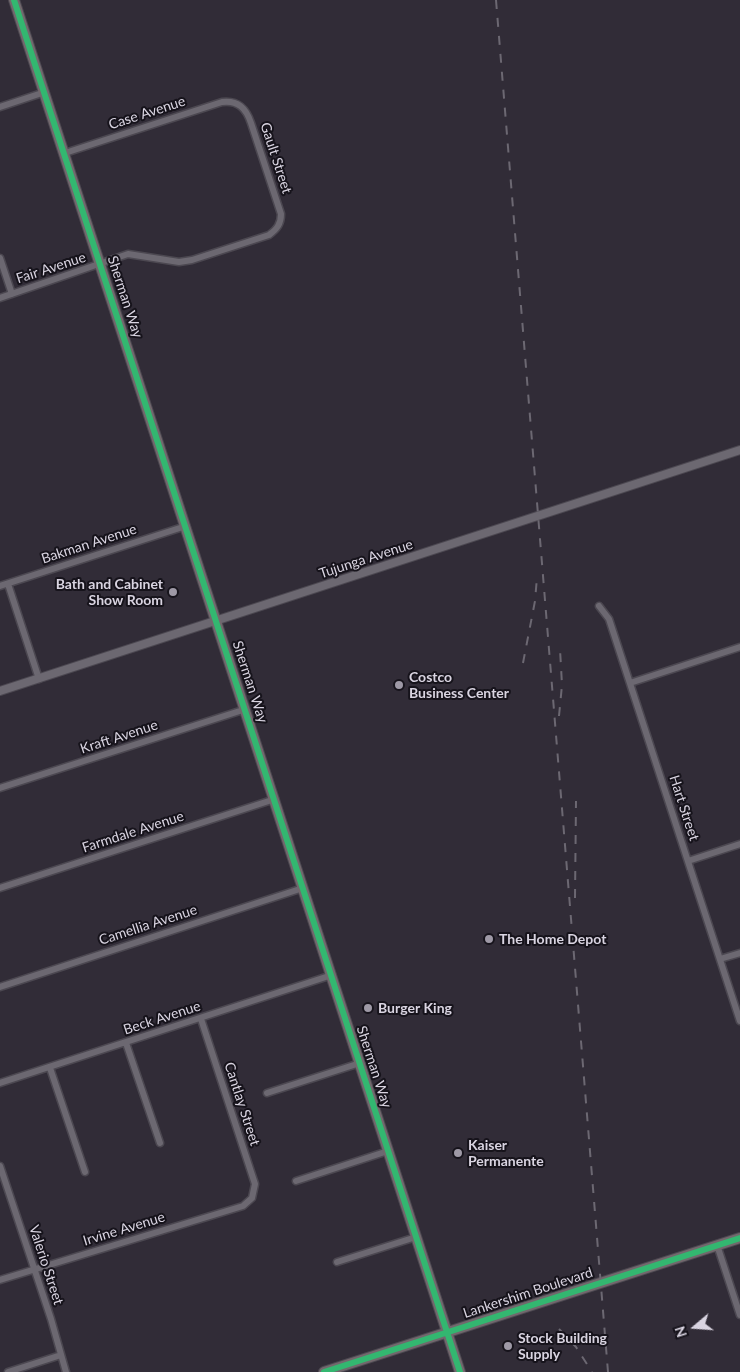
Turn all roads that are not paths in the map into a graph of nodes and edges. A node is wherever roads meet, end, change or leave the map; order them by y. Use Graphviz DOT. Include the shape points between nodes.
graph roads {
  1 [pos="14,0"];
  2 [pos="45,92"];
  3 [pos="237,103"];
  4 [pos="0,108"];
  5 [pos="65,153"];
  6 [pos="279,225"];
  7 [pos="0,258"];
  8 [pos="101,264"];
  9 [pos="12,294"];
  10 [pos="0,298"];
  11 [pos="740,450"];
  12 [pos="186,526"];
  13 [pos="8,584"];
  14 [pos="0,586"];
  15 [pos="599,606"];
  16 [pos="217,620"];
  17 [pos="740,647"];
  18 [pos="39,679"];
  19 [pos="630,683"];
  20 [pos="0,691"];
  21 [pos="246,709"];
  22 [pos="0,788"];
  23 [pos="275,799"];
  24 [pos="740,844"];
  25 [pos="688,861"];
  26 [pos="0,888"];
  27 [pos="303,888"];
  28 [pos="740,953"];
  29 [pos="720,959"];
  30 [pos="332,975"];
  31 [pos="0,987"];
  32 [pos="202,1019"];
  33 [pos="740,1021"];
  34 [pos="126,1043"];
  35 [pos="360,1063"];
  36 [pos="50,1068"];
  37 [pos="0,1083"];
  38 [pos="267,1093"];
  39 [pos="160,1144"];
  40 [pos="388,1151"];
  41 [pos="0,1166"];
  42 [pos="85,1172"];
  43 [pos="2,1181"];
  44 [pos="296,1181"];
  45 [pos="252,1198"];
  46 [pos="416,1237"];
  47 [pos="740,1238"];
  48 [pos="717,1246"];
  49 [pos="337,1262"];
  50 [pos="35,1270"];
  51 [pos="0,1280"];
  52 [pos="740,1314"];
  53 [pos="447,1333"];
  54 [pos="61,1355"];
  55 [pos="8,1372"];
  56 [pos="66,1372"];
  57 [pos="324,1372"];
  58 [pos="460,1372"];
  1 -- 2 [label="main road, Sherman Way"];
  2 -- 4 [label="street"];
  2 -- 5 [label="main road, Sherman Way"];
  3 -- 5 [label="street, Case Avenue" via="214,105"];
  3 -- 6 [label="street, Gault Street" via="248,114 280,214"];
  5 -- 8 [label="main road, Sherman Way"];
  6 -- 8 [label="street, Fair Avenue" via="262,237 186,261 173,262 135,254"];
  7 -- 9 [label="street"];
  8 -- 9 [label="street, Fair Avenue"];
  8 -- 12 [label="main road, Sherman Way"];
  9 -- 10 [label="street, Fair Avenue"];
  11 -- 16 [label="street, Tujunga Avenue"];
  12 -- 13 [label="street, Bakman Avenue"];
  12 -- 16 [label="main road, Sherman Way"];
  13 -- 14 [label="street, Bakman Avenue"];
  13 -- 18 [label="street"];
  15 -- 19 [label="street, Hart Street" via="609,619"];
  16 -- 18 [label="street, Tujunga Avenue"];
  16 -- 21 [label="main road, Sherman Way"];
  17 -- 19 [label="street"];
  18 -- 20 [label="street, Tujunga Avenue"];
  19 -- 25 [label="street, Hart Street"];
  21 -- 22 [label="street, Kraft Avenue"];
  21 -- 23 [label="main road, Sherman Way"];
  23 -- 26 [label="street, Farmdale Avenue"];
  23 -- 27 [label="main road, Sherman Way"];
  24 -- 25 [label="street"];
  25 -- 29 [label="street, Hart Street"];
  27 -- 30 [label="main road, Sherman Way"];
  27 -- 31 [label="street, Camellia Avenue"];
  28 -- 29 [label="street"];
  29 -- 33 [label="street, Hart Street"];
  30 -- 32 [label="street, Beck Avenue"];
  30 -- 35 [label="main road, Sherman Way"];
  32 -- 34 [label="street, Beck Avenue"];
  32 -- 45 [label="street, Cantlay Street" via="255,1184"];
  34 -- 36 [label="street, Beck Avenue"];
  34 -- 39 [label="street"];
  35 -- 38 [label="street"];
  35 -- 40 [label="main road, Sherman Way"];
  36 -- 37 [label="street, Beck Avenue"];
  36 -- 42 [label="street"];
  40 -- 44 [label="street"];
  40 -- 46 [label="main road, Sherman Way"];
  41 -- 43 [label="street, Valerio Street"];
  43 -- 50 [label="street, Valerio Street"];
  45 -- 50 [label="street, Irvine Avenue" via="243,1206"];
  46 -- 49 [label="street"];
  46 -- 53 [label="main road, Sherman Way"];
  47 -- 48 [label="main road, Lankershim Boulevard"];
  48 -- 52 [label="street"];
  48 -- 53 [label="main road, Lankershim Boulevard"];
  50 -- 51 [label="street, Irvine Avenue"];
  50 -- 54 [label="street, Valerio Street"];
  53 -- 57 [label="main road, Lankershim Boulevard"];
  53 -- 58 [label="main road, Sherman Way"];
  54 -- 55 [label="street"];
  54 -- 56 [label="street, Valerio Street"];
}
